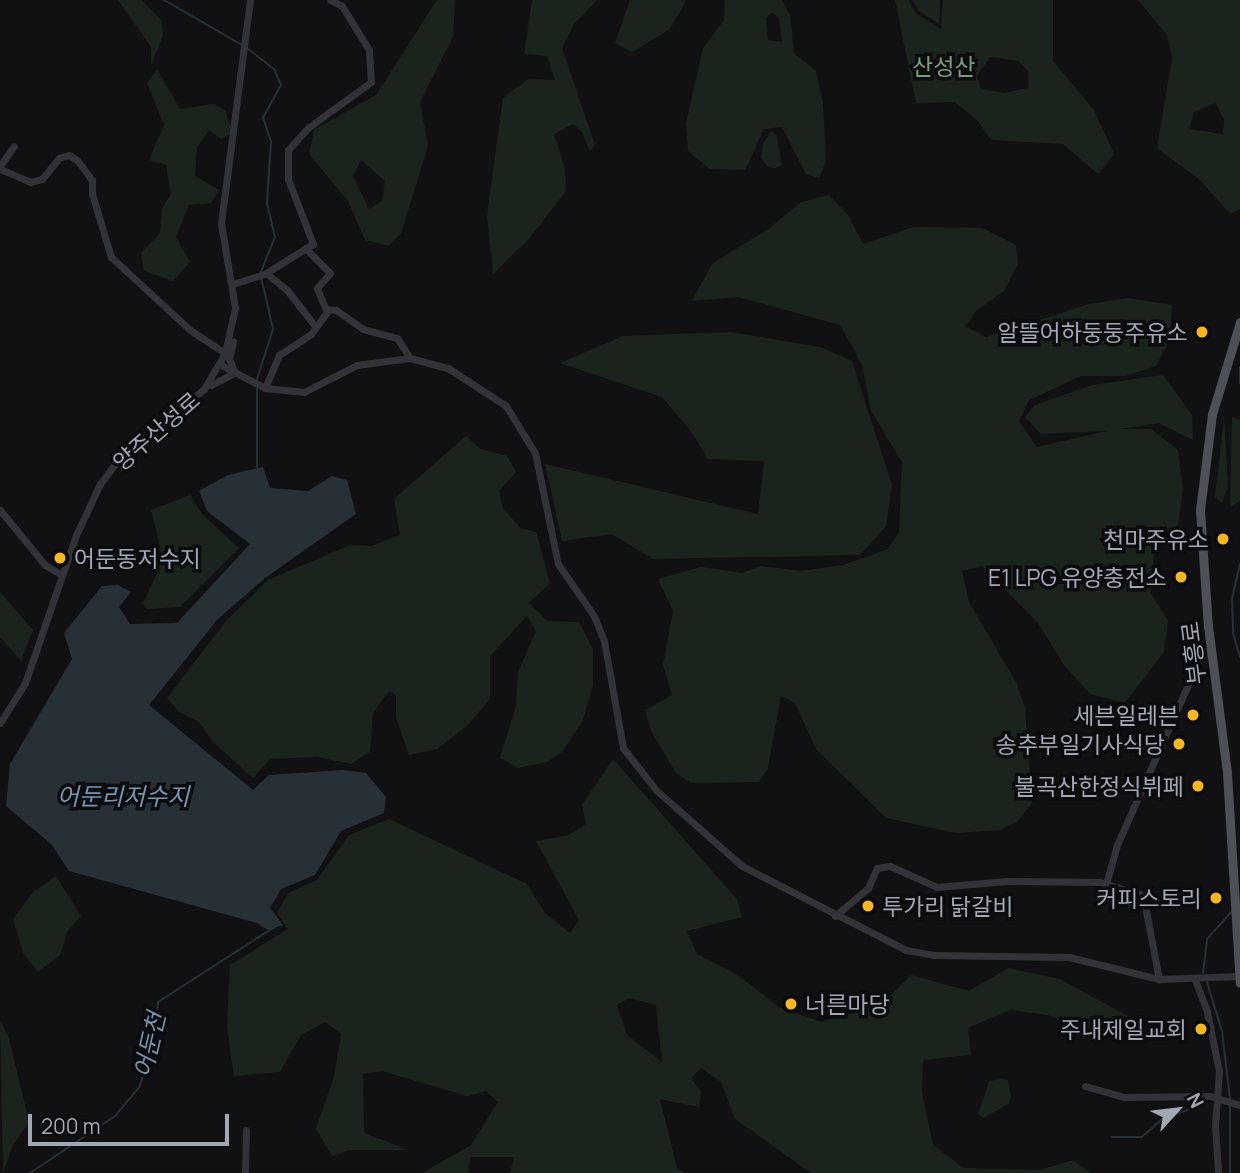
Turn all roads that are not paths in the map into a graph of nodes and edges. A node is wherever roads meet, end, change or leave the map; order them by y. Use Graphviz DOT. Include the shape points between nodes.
graph roads {
  1 [pos="250,0"];
  2 [pos="330,0"];
  3 [pos="14,146"];
  4 [pos="0,167"];
  5 [pos="305,248"];
  6 [pos="263,274"];
  7 [pos="233,284"];
  8 [pos="327,309"];
  9 [pos="1240,322"];
  10 [pos="315,326"];
  11 [pos="232,327"];
  12 [pos="225,353"];
  13 [pos="410,358"];
  14 [pos="221,365"];
  15 [pos="235,373"];
  16 [pos="263,387"];
  17 [pos="195,398"];
  18 [pos="0,510"];
  19 [pos="62,575"];
  20 [pos="1211,647"];
  21 [pos="0,723"];
  22 [pos="1105,884"];
  23 [pos="835,916"];
  24 [pos="1159,979"];
  25 [pos="1239,979"];
  26 [pos="1198,980"];
  27 [pos="1085,1086"];
  28 [pos="1219,1099"];
  29 [pos="1238,1105"];
  30 [pos="246,1130"];
  31 [pos="245,1173"];
  32 [pos="1218,1173"];
  1 -- 7 [label="street, 양주산성로" via="221,223"];
  2 -- 5 [label="street" via="342,6 369,50 371,82 309,127 288,150 288,179 313,244"];
  3 -- 4 [label="street"];
  4 -- 12 [label="street" via="30,182 42,179 59,158 69,155 92,180 111,257 190,330"];
  5 -- 6 [label="street"];
  5 -- 8 [label="street" via="330,273 317,288"];
  6 -- 7 [label="street"];
  6 -- 10 [label="street" via="287,290"];
  7 -- 11 [label="street, 양주산성로"];
  8 -- 10 [label="street"];
  8 -- 13 [label="street" via="345,315 363,330 397,338"];
  9 -- 20 [label="main road, 부흥로" via="1218,387 1202,476 1200,529"];
  10 -- 16 [label="street" via="279,355"];
  11 -- 12 [label="street, 양주산성로"];
  11 -- 15 [label="street" via="229,359"];
  12 -- 14 [label="street, 양주산성로"];
  13 -- 16 [label="street" via="357,365 304,392"];
  13 -- 23 [label="street" via="448,368 482,387 506,406 525,430 535,453 551,544 604,641 623,748 638,771 742,866"];
  14 -- 15 [label="street"];
  14 -- 17 [label="street, 양주산성로"];
  15 -- 16 [label="street"];
  15 -- 17 [label="street" via="215,380"];
  17 -- 19 [label="street, 양주산성로" via="109,470 81,523"];
  18 -- 19 [label="street" via="45,565"];
  19 -- 21 [label="street, 양주산성로" via="25,683"];
  20 -- 22 [label="street" via="1198,662 1117,845"];
  20 -- 25 [label="main road, 부흥로" via="1227,773"];
  22 -- 23 [label="street" via="1007,881 937,887 890,866 877,868 868,888"];
  22 -- 24 [label="street" via="1143,895"];
  23 -- 24 [label="street" via="906,950 934,955 1069,957"];
  24 -- 26 [label="street"];
  25 -- 26 [label="street"];
  26 -- 28 [label="street" via="1219,1071"];
  27 -- 28 [label="street" via="1124,1097"];
  28 -- 29 [label="street"];
  28 -- 32 [label="street"];
  30 -- 31 [label="street"];
}
